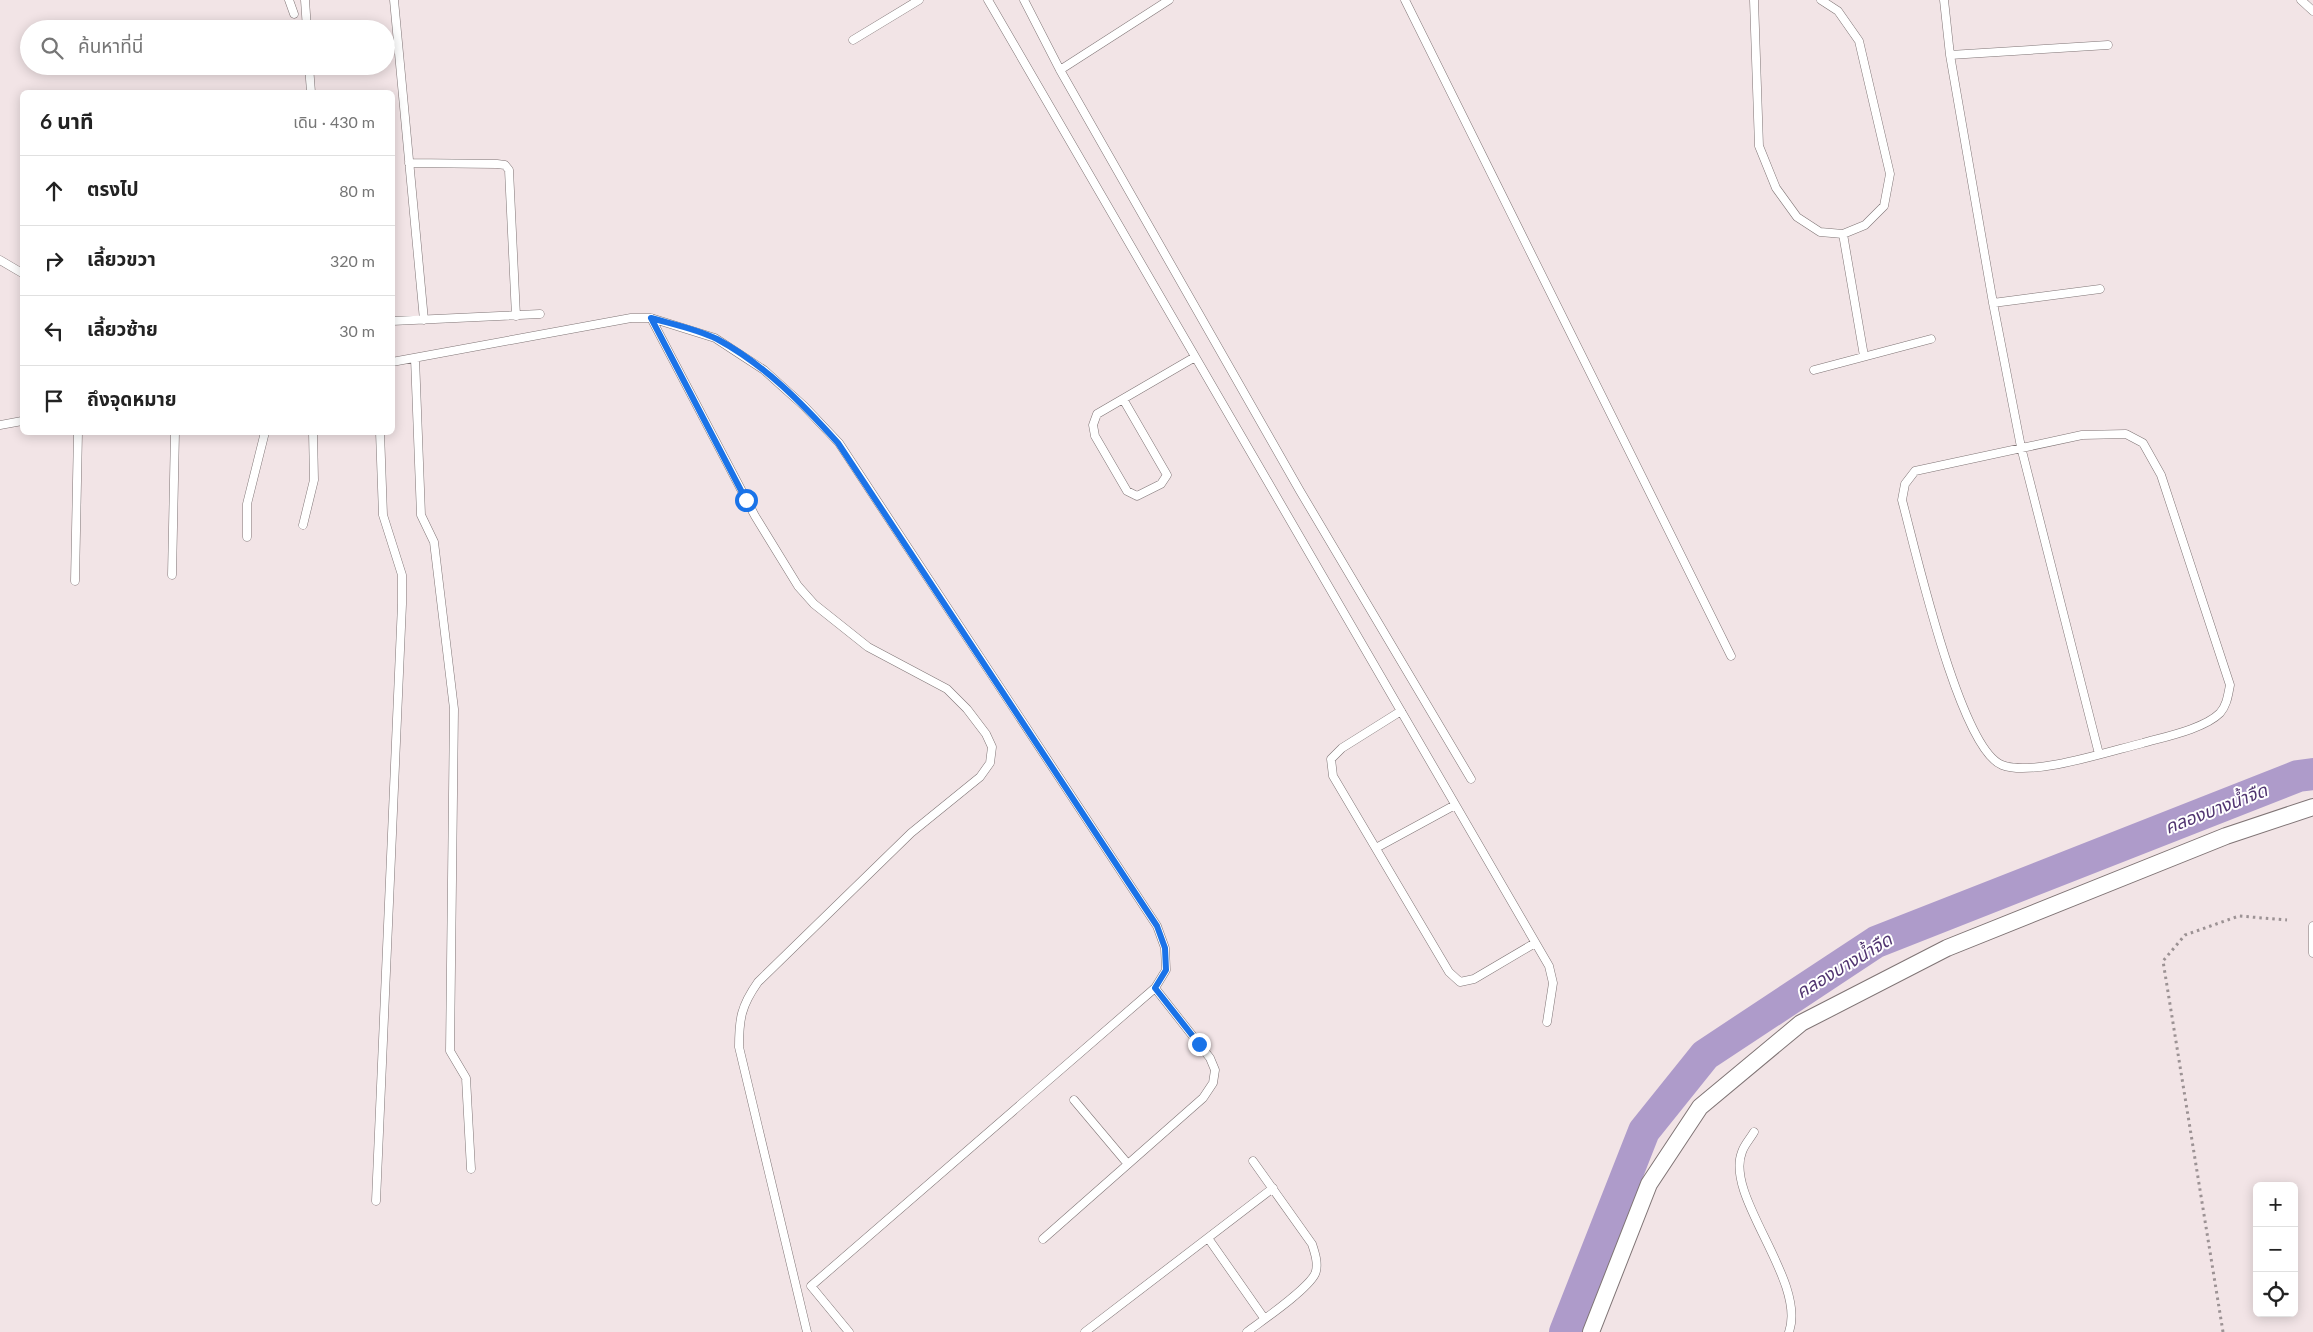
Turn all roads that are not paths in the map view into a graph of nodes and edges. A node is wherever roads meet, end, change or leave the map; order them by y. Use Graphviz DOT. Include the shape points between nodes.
graph roads {
  1 [pos="289,0"];
  2 [pos="305,0"];
  3 [pos="394,0"];
  4 [pos="919,0"];
  5 [pos="988,0"];
  6 [pos="1024,0"];
  7 [pos="1169,0"];
  8 [pos="1405,0"];
  9 [pos="1754,0"];
  10 [pos="1821,0"];
  11 [pos="1944,0"];
  12 [pos="2301,0"];
  13 [pos="2312,11"];
  14 [pos="294,14"];
  15 [pos="306,20"];
  16 [pos="853,40"];
  17 [pos="2108,45"];
  18 [pos="1950,55"];
  19 [pos="1060,70"];
  20 [pos="310,75"];
  21 [pos="311,90"];
  22 [pos="409,163"];
  23 [pos="1843,234"];
  24 [pos="0,260"];
  25 [pos="20,272"];
  26 [pos="2100,289"];
  27 [pos="1993,303"];
  28 [pos="540,314"];
  29 [pos="516,316"];
  30 [pos="651,318"];
  31 [pos="424,320"];
  32 [pos="395,321"];
  33 [pos="1931,339"];
  34 [pos="1864,356"];
  35 [pos="1195,357"];
  36 [pos="415,358"];
  37 [pos="395,361"];
  38 [pos="1814,370"];
  39 [pos="1124,399"];
  40 [pos="20,421"];
  41 [pos="0,425"];
  42 [pos="78,435"];
  43 [pos="175,435"];
  44 [pos="263,435"];
  45 [pos="313,435"];
  46 [pos="380,435"];
  47 [pos="2021,447"];
  48 [pos="303,525"];
  49 [pos="247,537"];
  50 [pos="172,575"];
  51 [pos="75,581"];
  52 [pos="1731,656"];
  53 [pos="1401,711"];
  54 [pos="2099,754"];
  55 [pos="1471,780"];
  56 [pos="1455,804"];
  57 [pos="2313,807"];
  58 [pos="1376,848"];
  59 [pos="2313,926"];
  60 [pos="1535,943"];
  61 [pos="2313,953"];
  62 [pos="1155,988"];
  63 [pos="1547,1022"];
  64 [pos="1074,1100"];
  65 [pos="1754,1132"];
  66 [pos="1253,1161"];
  67 [pos="1127,1163"];
  68 [pos="471,1169"];
  69 [pos="1273,1188"];
  70 [pos="376,1201"];
  71 [pos="1208,1238"];
  72 [pos="1043,1239"];
  73 [pos="811,1286"];
  74 [pos="796,1288"];
  75 [pos="1264,1318"];
  76 [pos="807,1332"];
  77 [pos="848,1332"];
  78 [pos="1085,1332"];
  79 [pos="1247,1332"];
  80 [pos="1590,1332"];
  81 [pos="1789,1332"];
  1 -- 14 [label="lane"];
  2 -- 15 [label="lane"];
  3 -- 22 [label="lane"];
  4 -- 16 [label="lane"];
  5 -- 35 [label="lane"];
  6 -- 19 [label="lane"];
  7 -- 19 [label="lane"];
  8 -- 52 [label="lane"];
  9 -- 23 [label="lane" via="1759,146 1766,166 1776,188 1797,217 1820,232"];
  10 -- 23 [label="lane" via="1838,11 1859,41 1890,174 1884,206 1865,224"];
  11 -- 18 [label="lane"];
  12 -- 13 [label="lane"];
  17 -- 18 [label="lane"];
  18 -- 27 [label="lane"];
  19 -- 55 [label="lane" via="1300,491"];
  20 -- 21 [label="lane"];
  22 -- 29 [label="lane" via="497,164 509,170"];
  22 -- 31 [label="lane"];
  23 -- 34 [label="lane"];
  24 -- 25 [label="lane"];
  26 -- 27 [label="lane"];
  27 -- 47 [label="lane"];
  28 -- 29 [label="lane"];
  29 -- 31 [label="lane"];
  30 -- 36 [label="lane" via="631,318"];
  30 -- 62 [label="lane" via="715,338 764,370 838,443 1157,926 1165,948 1166,970"];
  30 -- 74 [label="lane" via="755,516 798,586 814,604 868,647 947,689 967,709 992,747 990,763 980,777 887,855 758,982 744,1001 739,1022 739,1047"];
  31 -- 32 [label="lane"];
  33 -- 34 [label="lane"];
  34 -- 38 [label="lane"];
  35 -- 39 [label="lane"];
  35 -- 53 [label="lane"];
  36 -- 37 [label="lane"];
  36 -- 68 [label="lane" via="421,515 434,542 454,709 450,1051 466,1078"];
  39 -- 39 [label="lane" via="1097,414 1093,425 1095,436 1127,491 1137,496 1161,484 1167,475"];
  40 -- 41 [label="lane"];
  42 -- 51 [label="lane"];
  43 -- 50 [label="lane"];
  44 -- 49 [label="lane" via="247,504"];
  45 -- 48 [label="lane" via="314,480"];
  46 -- 70 [label="lane" via="383,515 402,584"];
  47 -- 54 [label="lane"];
  47 -- 54 [label="lane" via="1916,471 1905,484 1902,500 1955,689 1979,743 2001,765 2030,769"];
  47 -- 54 [label="lane" via="2082,435 2126,434 2143,443 2161,475 2230,685 2226,704 2219,714 2195,727"];
  53 -- 56 [label="lane"];
  53 -- 58 [label="lane" via="1342,748 1331,759 1333,776"];
  56 -- 58 [label="lane"];
  56 -- 60 [label="lane"];
  57 -- 80 [label="street" via="2226,836 1947,948 1801,1023 1700,1107 1649,1184"];
  58 -- 60 [label="lane" via="1449,972 1460,982 1474,979"];
  59 -- 61 [label="lane"];
  60 -- 63 [label="lane" via="1549,966 1554,983"];
  62 -- 67 [label="lane" via="1210,1058 1214,1083 1187,1113"];
  62 -- 73 [label="lane"];
  64 -- 67 [label="lane"];
  65 -- 81 [label="lane" via="1741,1153 1740,1170 1744,1189 1786,1287 1792,1310"];
  66 -- 69 [label="lane"];
  67 -- 72 [label="lane"];
  69 -- 71 [label="lane"];
  69 -- 75 [label="lane" via="1312,1244 1316,1260 1315,1274 1306,1285"];
  71 -- 75 [label="lane"];
  71 -- 78 [label="lane"];
  73 -- 74 [label="lane"];
  73 -- 77 [label="lane"];
  74 -- 76 [label="lane"];
  75 -- 79 [label="lane"];
}
